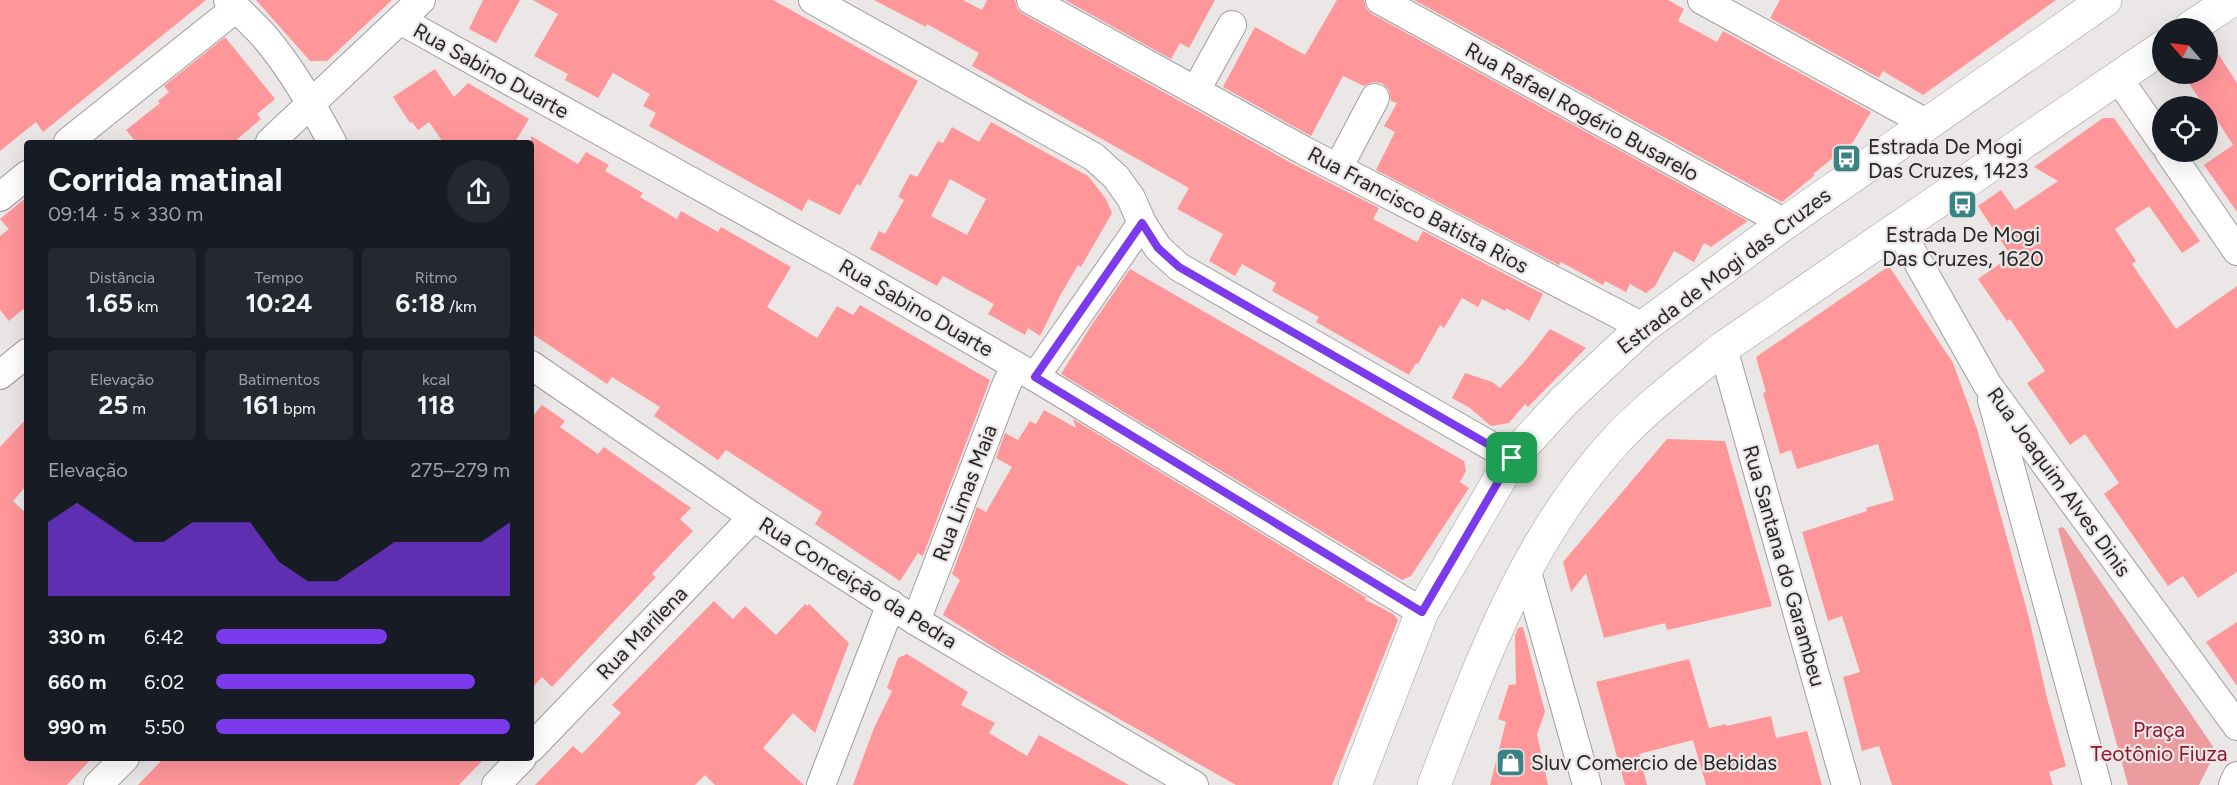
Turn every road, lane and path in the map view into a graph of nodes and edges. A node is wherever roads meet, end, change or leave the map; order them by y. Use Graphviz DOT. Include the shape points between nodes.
graph roads {
  1 [pos="421,0"];
  2 [pos="813,0"];
  3 [pos="1031,0"];
  4 [pos="1380,0"];
  5 [pos="1702,0"];
  6 [pos="2232,0"];
  7 [pos="2095,2"];
  8 [pos="232,4"];
  9 [pos="2205,18"];
  10 [pos="400,20"];
  11 [pos="1232,25"];
  12 [pos="2152,55"];
  13 [pos="2118,78"];
  14 [pos="1196,90"];
  15 [pos="1375,98"];
  16 [pos="312,104"];
  17 [pos="1928,124"];
  18 [pos="2152,127"];
  19 [pos="70,140"];
  20 [pos="272,140"];
  21 [pos="331,140"];
  22 [pos="2176,162"];
  23 [pos="1338,168"];
  24 [pos="24,178"];
  25 [pos="0,197"];
  26 [pos="1142,223"];
  27 [pos="1785,223"];
  28 [pos="1898,227"];
  29 [pos="2237,251"];
  30 [pos="1643,327"];
  31 [pos="1723,348"];
  32 [pos="24,355"];
  33 [pos="534,367"];
  34 [pos="1025,372"];
  35 [pos="0,375"];
  36 [pos="1987,384"];
  37 [pos="1512,458"];
  38 [pos="2062,485"];
  39 [pos="2019,502"];
  40 [pos="753,517"];
  41 [pos="1526,568"];
  42 [pos="891,604"];
  43 [pos="1422,612"];
  44 [pos="916,621"];
  45 [pos="2237,726"];
  46 [pos="534,745"];
  47 [pos="121,761"];
  48 [pos="519,761"];
  49 [pos="2237,776"];
  50 [pos="98,785"];
  51 [pos="496,785"];
  52 [pos="821,785"];
  53 [pos="1194,785"];
  54 [pos="1355,785"];
  55 [pos="1434,785"];
  56 [pos="1587,785"];
  57 [pos="1846,785"];
  58 [pos="2097,785"];
  59 [pos="2233,785"];
  1 -- 10 [label="street"];
  2 -- 26 [label="street" via="1094,157 1121,184"];
  3 -- 14 [label="street, Rua Francisco Batista Rios"];
  4 -- 27 [label="street, Rua Rafael Rogério Busarelo"];
  5 -- 17 [label="street"];
  6 -- 9 [label="main road"];
  7 -- 17 [label="main road, Estrada de Mogi das Cruzes"];
  8 -- 16 [label="street" via="264,36"];
  8 -- 19 [label="street"];
  10 -- 16 [label="street"];
  10 -- 34 [label="street, Rua Sabino Duarte" via="840,264"];
  11 -- 14 [label="street"];
  12 -- 13 [label="main road"];
  13 -- 18 [label="street"];
  13 -- 28 [label="main road"];
  14 -- 23 [label="street, Rua Francisco Batista Rios"];
  15 -- 23 [label="street"];
  16 -- 20 [label="street"];
  16 -- 21 [label="street"];
  17 -- 27 [label="main road, Estrada de Mogi das Cruzes"];
  22 -- 29 [label="street"];
  23 -- 30 [label="street, Rua Francisco Batista Rios"];
  24 -- 25 [label="street"];
  26 -- 34 [label="street, Rua Limas Maia"];
  26 -- 37 [label="street" via="1158,248 1179,267"];
  27 -- 30 [label="main road, Estrada de Mogi das Cruzes"];
  28 -- 31 [label="main road"];
  28 -- 36 [label="street, Rua Joaquim Alves Dinis"];
  30 -- 37 [label="main road, Estrada de Mogi das Cruzes" via="1563,402"];
  31 -- 41 [label="main road" via="1662,396 1611,447 1564,506"];
  31 -- 57 [label="street, Rua Santana do Garambeu"];
  32 -- 35 [label="street"];
  33 -- 40 [label="street, Rua Conceição da Pedra"];
  34 -- 43 [label="street, Rua Sabino Duarte"];
  34 -- 44 [label="street, Rua Limas Maia" via="1005,388"];
  36 -- 38 [label="street, Rua Joaquim Alves Dinis"];
  36 -- 39 [label="street"];
  37 -- 43 [label="main road, Estrada de Mogi das Cruzes"];
  38 -- 39 [label="street"];
  38 -- 45 [label="street, Rua Joaquim Alves Dinis"];
  39 -- 58 [label="street"];
  40 -- 42 [label="street, Rua Conceição da Pedra"];
  40 -- 46 [label="street, Rua Marilena"];
  41 -- 55 [label="main road" via="1490,640"];
  41 -- 56 [label="street"];
  42 -- 44 [label="street, Rua Conceição da Pedra"];
  42 -- 52 [label="street"];
  43 -- 54 [label="main road, Estrada de Mogi das Cruzes"];
  44 -- 53 [label="street, Rua Conceição da Pedra"];
  47 -- 50 [label="street"];
  48 -- 51 [label="street"];
  49 -- 59 [label="street"];
}
